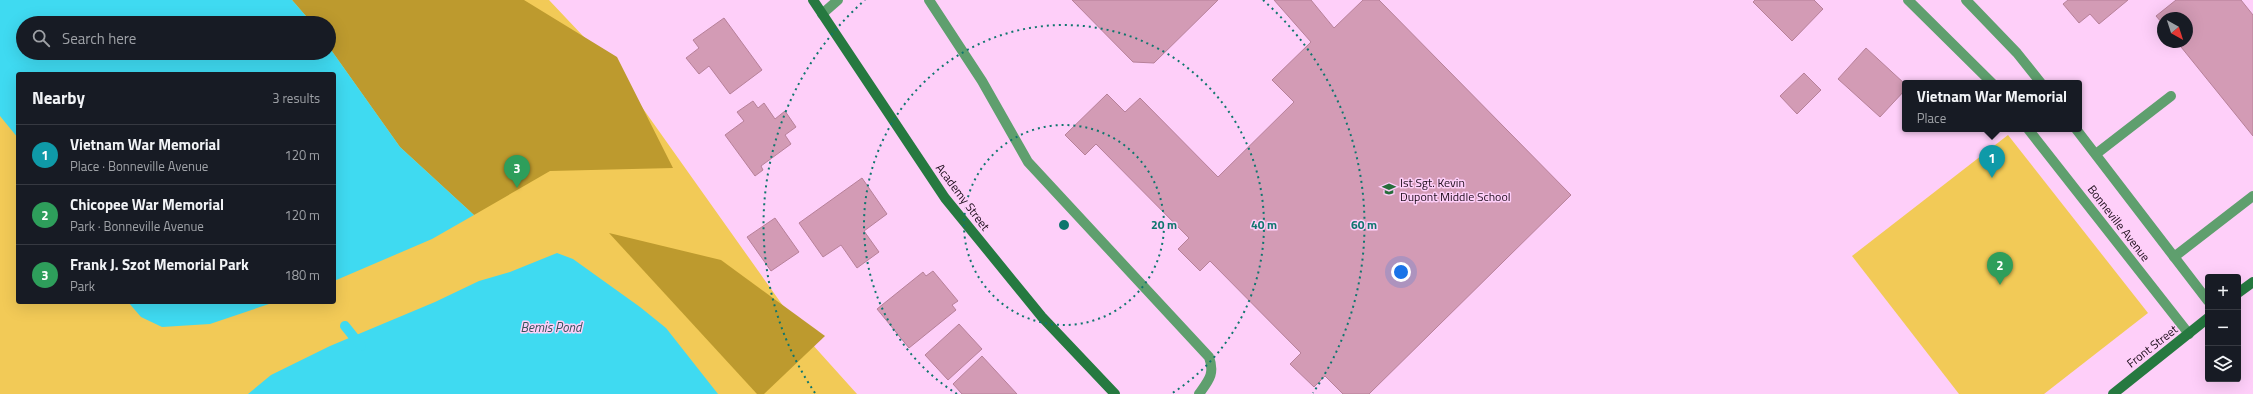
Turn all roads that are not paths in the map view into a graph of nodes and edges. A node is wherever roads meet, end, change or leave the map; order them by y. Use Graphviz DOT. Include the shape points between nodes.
graph roads {
  1 [pos="812,0"];
  2 [pos="838,0"];
  3 [pos="929,0"];
  4 [pos="1908,0"];
  5 [pos="1966,0"];
  6 [pos="822,14"];
  7 [pos="1989,80"];
  8 [pos="2039,80"];
  9 [pos="2171,96"];
  10 [pos="2030,132"];
  11 [pos="2078,132"];
  12 [pos="2096,154"];
  13 [pos="2253,196"];
  14 [pos="2174,257"];
  15 [pos="2253,282"];
  16 [pos="2241,292"];
  17 [pos="2205,297"];
  18 [pos="2205,321"];
  19 [pos="2189,334"];
  20 [pos="1115,394"];
  21 [pos="1199,394"];
  22 [pos="2113,394"];
  1 -- 6 [label="street, Academy Street"];
  2 -- 6 [label="street"];
  3 -- 21 [label="street" via="982,82 1028,162 1208,357 1213,367 1210,379"];
  4 -- 7 [label="street"];
  5 -- 8 [label="street" via="2017,53"];
  6 -- 20 [label="street, Academy Street" via="945,198 1042,316"];
  9 -- 12 [label="street"];
  10 -- 19 [label="street, Bonneville Avenue"];
  11 -- 12 [label="street, Bonneville Avenue"];
  12 -- 14 [label="street, Bonneville Avenue"];
  13 -- 14 [label="street"];
  14 -- 17 [label="street, Bonneville Avenue"];
  15 -- 16 [label="street"];
  18 -- 19 [label="street, Front Street"];
  19 -- 22 [label="street, Front Street"];
}
